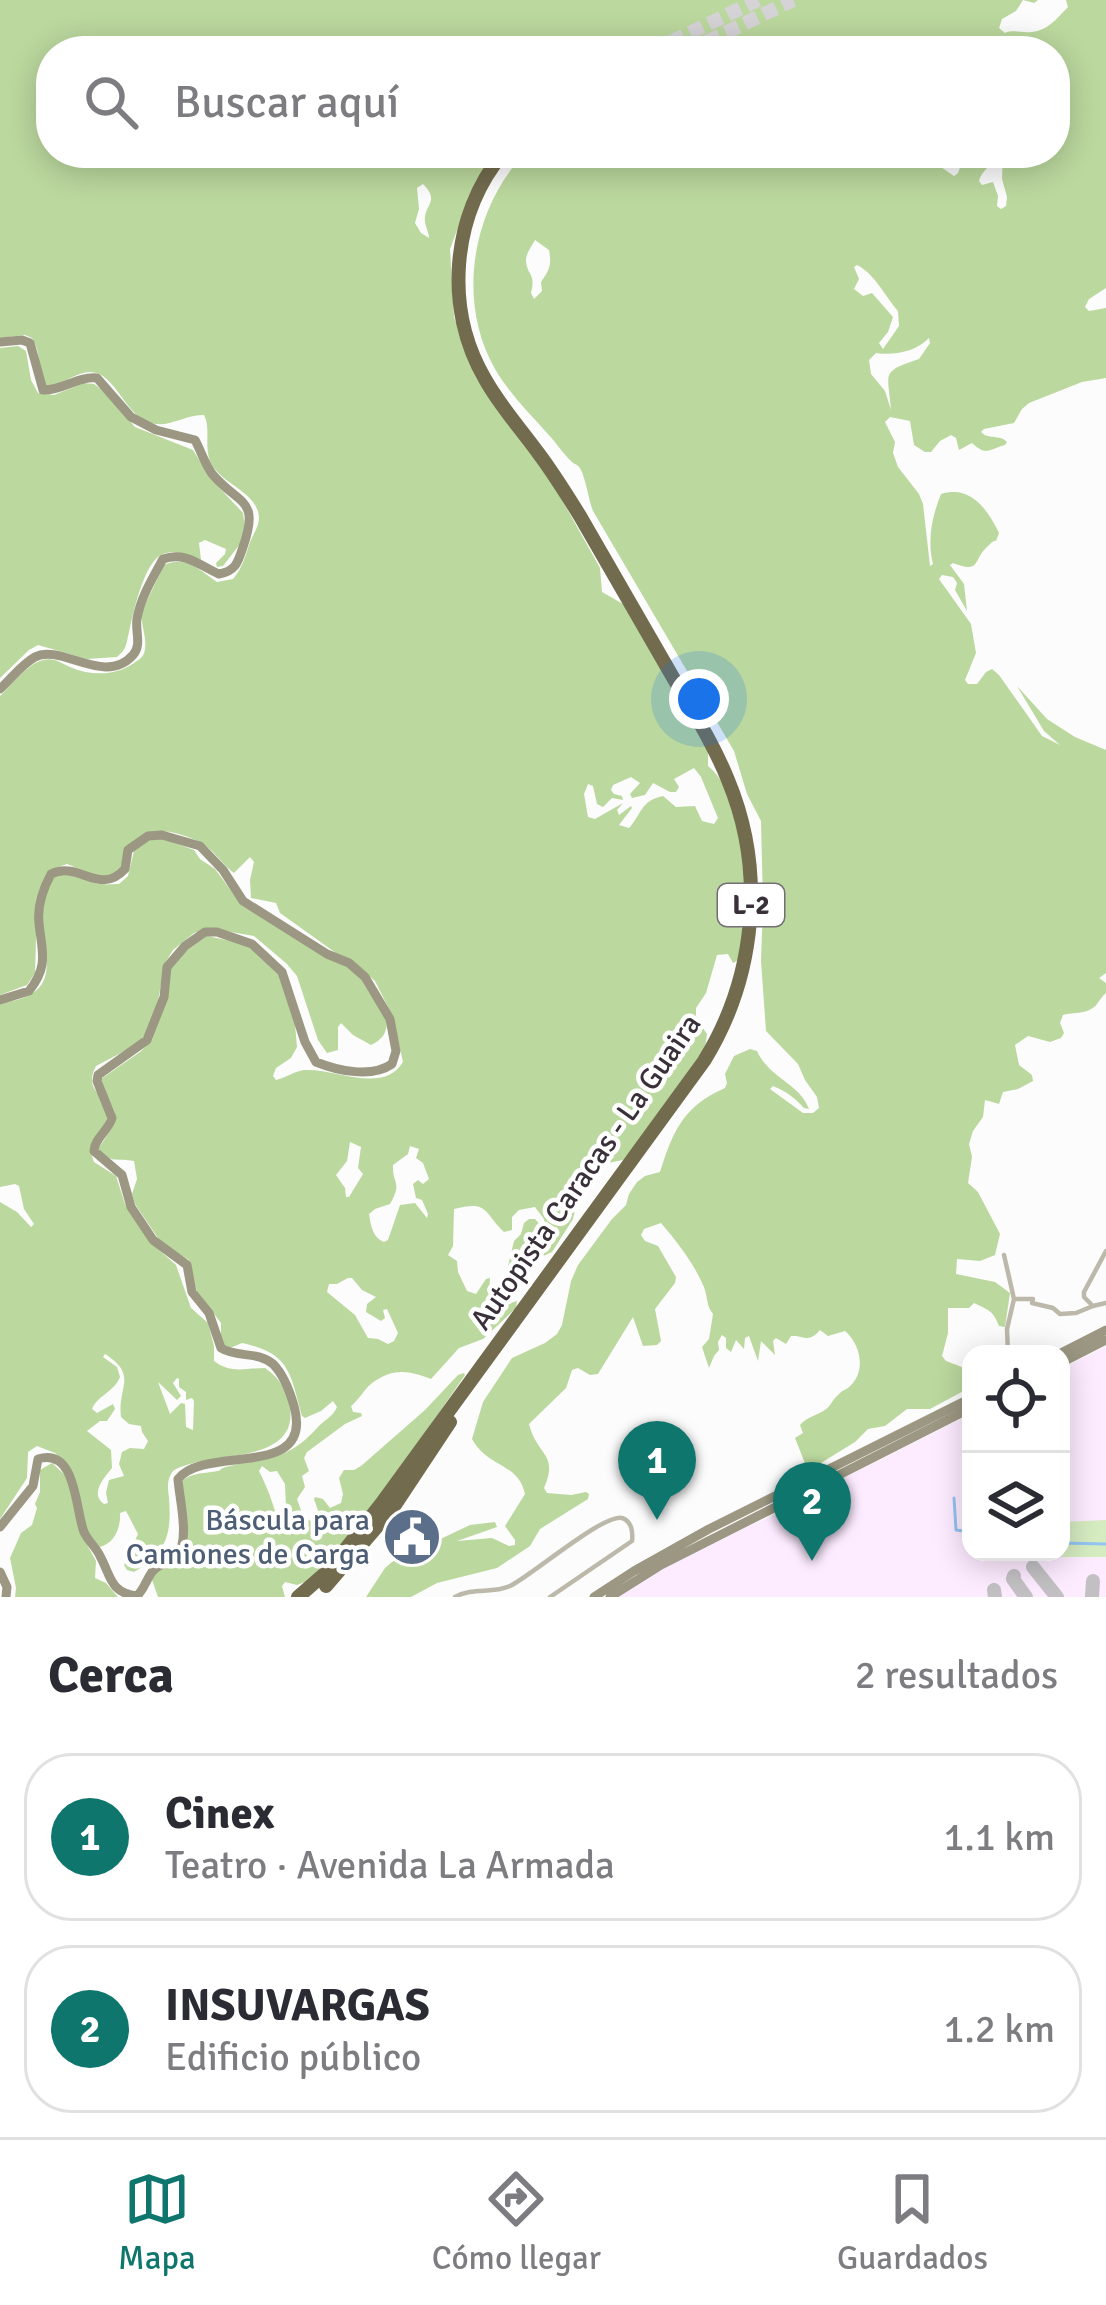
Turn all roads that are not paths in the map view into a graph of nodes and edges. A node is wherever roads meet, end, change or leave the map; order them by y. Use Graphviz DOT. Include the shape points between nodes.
graph roads {
  1 [pos="493,168"];
  2 [pos="503,168"];
  3 [pos="0,342"];
  4 [pos="0,689"];
  5 [pos="0,1000"];
  6 [pos="1106,1251"];
  7 [pos="1004,1256"];
  8 [pos="1014,1299"];
  9 [pos="1106,1303"];
  10 [pos="1094,1306"];
  11 [pos="1106,1330"];
  12 [pos="1106,1340"];
  13 [pos="1008,1345"];
  14 [pos="1070,1348"];
  15 [pos="1070,1358"];
  16 [pos="962,1402"];
  17 [pos="962,1413"];
  18 [pos="0,1527"];
  19 [pos="0,1572"];
  20 [pos="609,1592"];
  21 [pos="6,1597"];
  22 [pos="298,1597"];
  23 [pos="313,1597"];
  24 [pos="455,1597"];
  25 [pos="550,1597"];
  26 [pos="589,1597"];
  1 -- 22 [label="highway, Autopista Caracas - La Guaira / L-2" via="463,234 459,289 468,342 493,392 580,516 724,770 748,851 748,942 735,999 704,1061 381,1504"];
  2 -- 23 [label="highway, Autopista Caracas - La Guaira / L-2" via="471,236 467,288 476,339 726,755 755,850 758,929 747,987 711,1066 401,1497"];
  3 -- 4 [label="main road" via="30,343 43,390 97,378 131,418 192,437 250,516 228,573 181,556 164,560 139,610 130,658 95,666 40,655"];
  5 -- 18 [label="main road" via="29,991 41,969 39,908 51,874 113,878 132,846 162,835 200,846 243,901 358,970 385,1008 396,1051 378,1072 316,1063 283,972 252,944 205,932 172,959 148,1040 98,1075 112,1118 94,1151 122,1175 153,1240 187,1265 220,1348 262,1357 280,1373 295,1432 277,1453 181,1474 182,1548 154,1568 137,1596 110,1581 83,1529 67,1471 53,1458 38,1459 33,1486"];
  6 -- 10 [label="street" via="1084,1292"];
  7 -- 8 [label="street"];
  8 -- 10 [label="street" via="1060,1314"];
  8 -- 13 [label="street"];
  9 -- 10 [label="street"];
  11 -- 14 [label="main road"];
  12 -- 15 [label="main road"];
  16 -- 20 [label="main road" via="709,1529"];
  17 -- 20 [label="main road"];
  19 -- 21 [label="main road"];
  20 -- 26 [label="main road"];
  24 -- 25 [label="street" via="511,1585 598,1526 625,1519 632,1541"];
}
